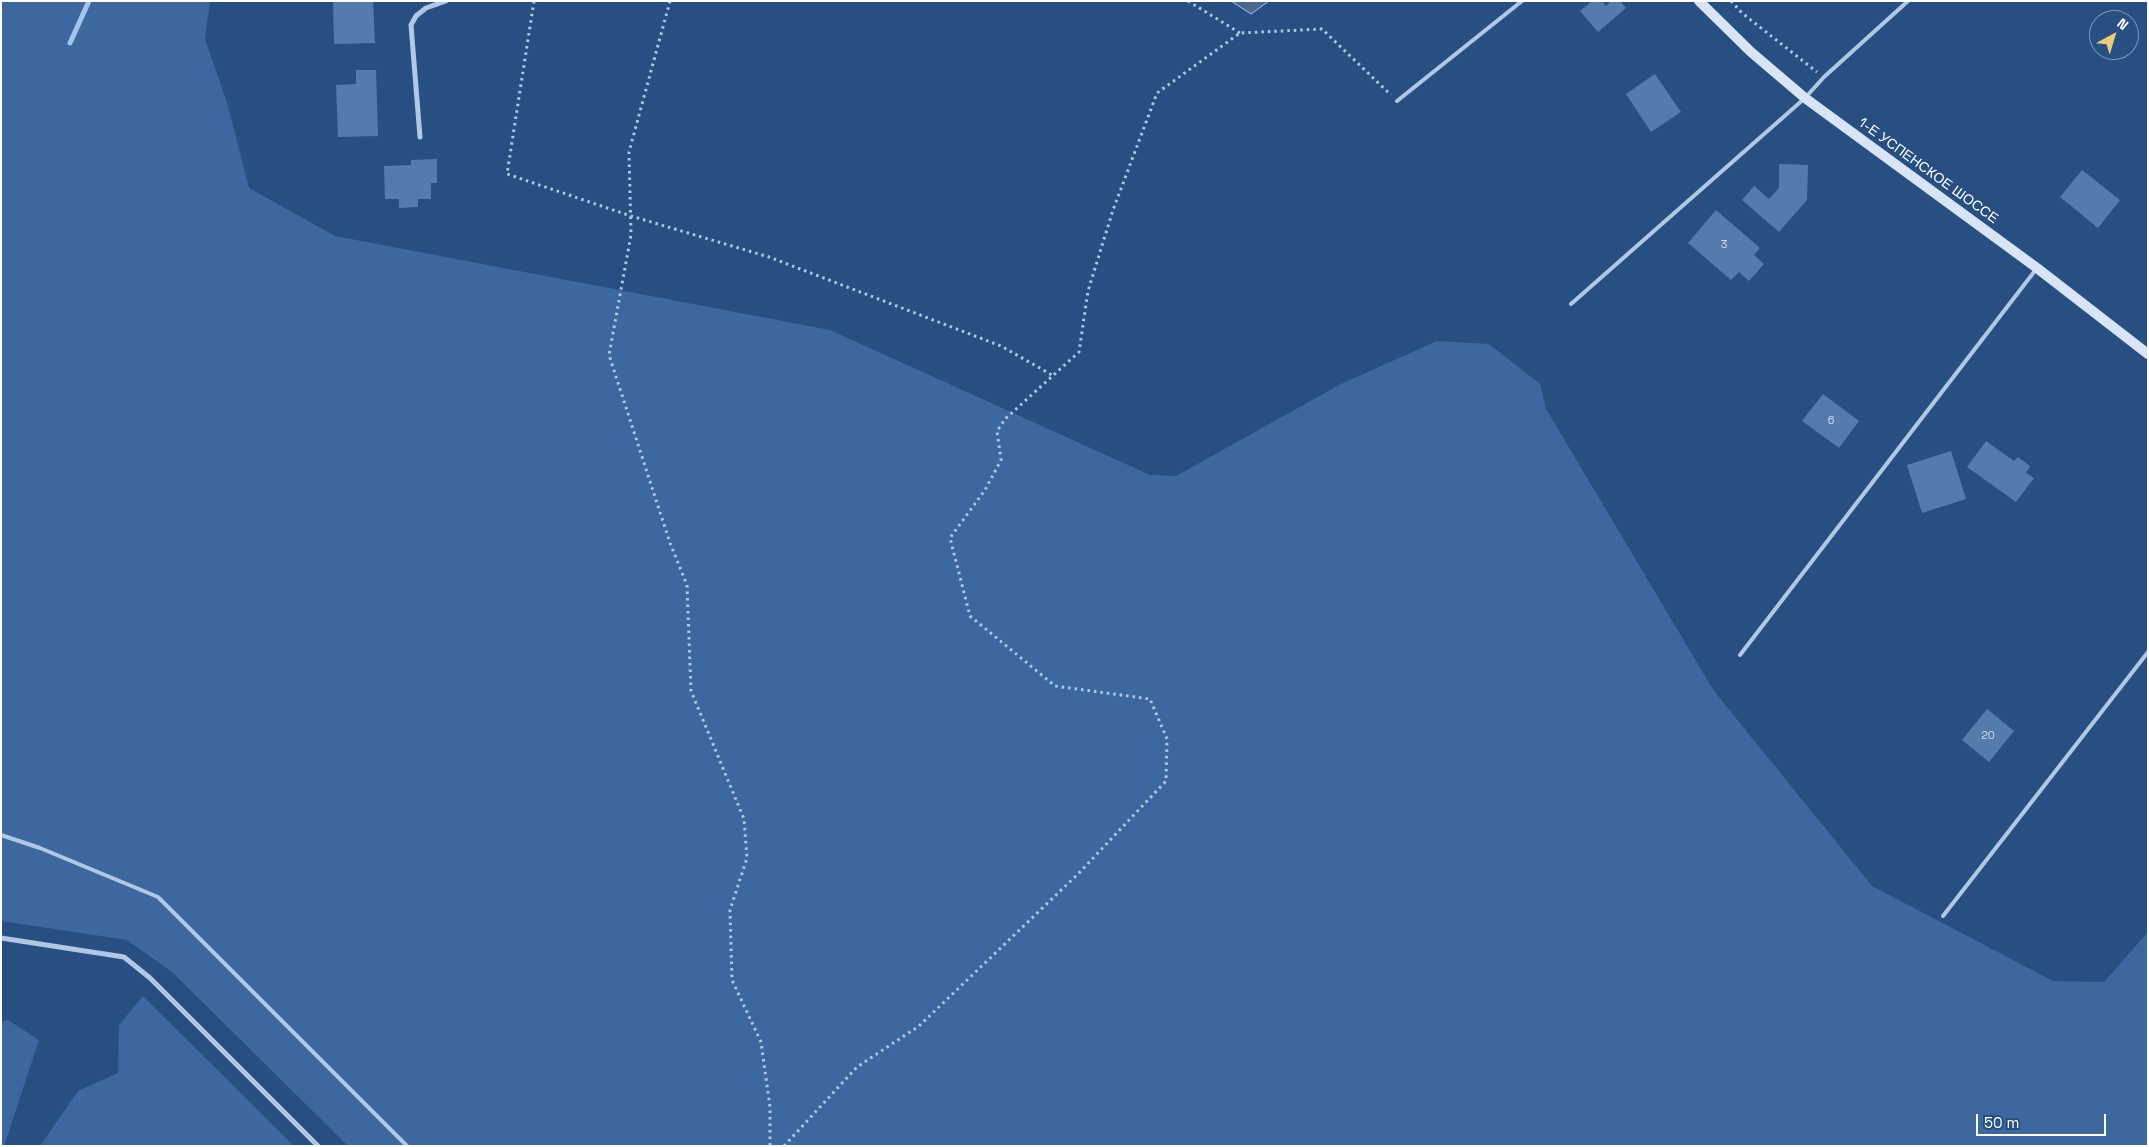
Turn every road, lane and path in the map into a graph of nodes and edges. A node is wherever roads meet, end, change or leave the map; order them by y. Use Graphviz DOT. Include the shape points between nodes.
graph roads {
  1 [pos="446,1"];
  2 [pos="534,1"];
  3 [pos="670,1"];
  4 [pos="1188,1"];
  5 [pos="1522,1"];
  6 [pos="1699,1"];
  7 [pos="1731,1"];
  8 [pos="1908,1"];
  9 [pos="1240,33"];
  10 [pos="1824,78"];
  11 [pos="1805,98"];
  12 [pos="1397,101"];
  13 [pos="420,137"];
  14 [pos="631,216"];
  15 [pos="2037,268"];
  16 [pos="1571,304"];
  17 [pos="2148,354"];
  18 [pos="1052,376"];
  19 [pos="2148,652"];
  20 [pos="1740,654"];
  21 [pos="1,835"];
  22 [pos="1943,916"];
  23 [pos="1,938"];
  24 [pos="318,1146"];
  25 [pos="408,1146"];
  26 [pos="770,1146"];
  27 [pos="784,1146"];
  1 -- 13 [label="street" via="426,8 411,25"];
  2 -- 14 [label="path" via="507,174"];
  3 -- 14 [label="path" via="629,152"];
  4 -- 9 [label="path"];
  5 -- 12 [label="lane"];
  6 -- 11 [label="main road, 1-Е УСПЕНСКОЕ ШОССЕ"];
  7 -- 10 [label="path"];
  8 -- 10 [label="lane"];
  9 -- 12 [label="path" via="1322,29"];
  9 -- 18 [label="path" via="1157,93 1113,210 1088,291 1078,352"];
  10 -- 11 [label="lane"];
  11 -- 15 [label="main road, 1-Е УСПЕНСКОЕ ШОССЕ"];
  11 -- 16 [label="lane"];
  14 -- 18 [label="path" via="769,257 1001,346"];
  14 -- 26 [label="path" via="631,235 610,355 670,543 687,585 691,691 744,819 747,858 730,910 732,980 762,1042 770,1107"];
  15 -- 17 [label="main road, 1-Е УСПЕНСКОЕ ШОССЕ"];
  15 -- 20 [label="lane"];
  18 -- 27 [label="path" via="1004,419 997,431 1001,460 985,490 950,538 970,616 1055,686 1150,699 1167,739 1166,781 1078,874 919,1026 857,1067"];
  19 -- 22 [label="lane"];
  21 -- 25 [label="lane" via="158,897"];
  23 -- 24 [label="street" via="124,957 150,978"];
}
